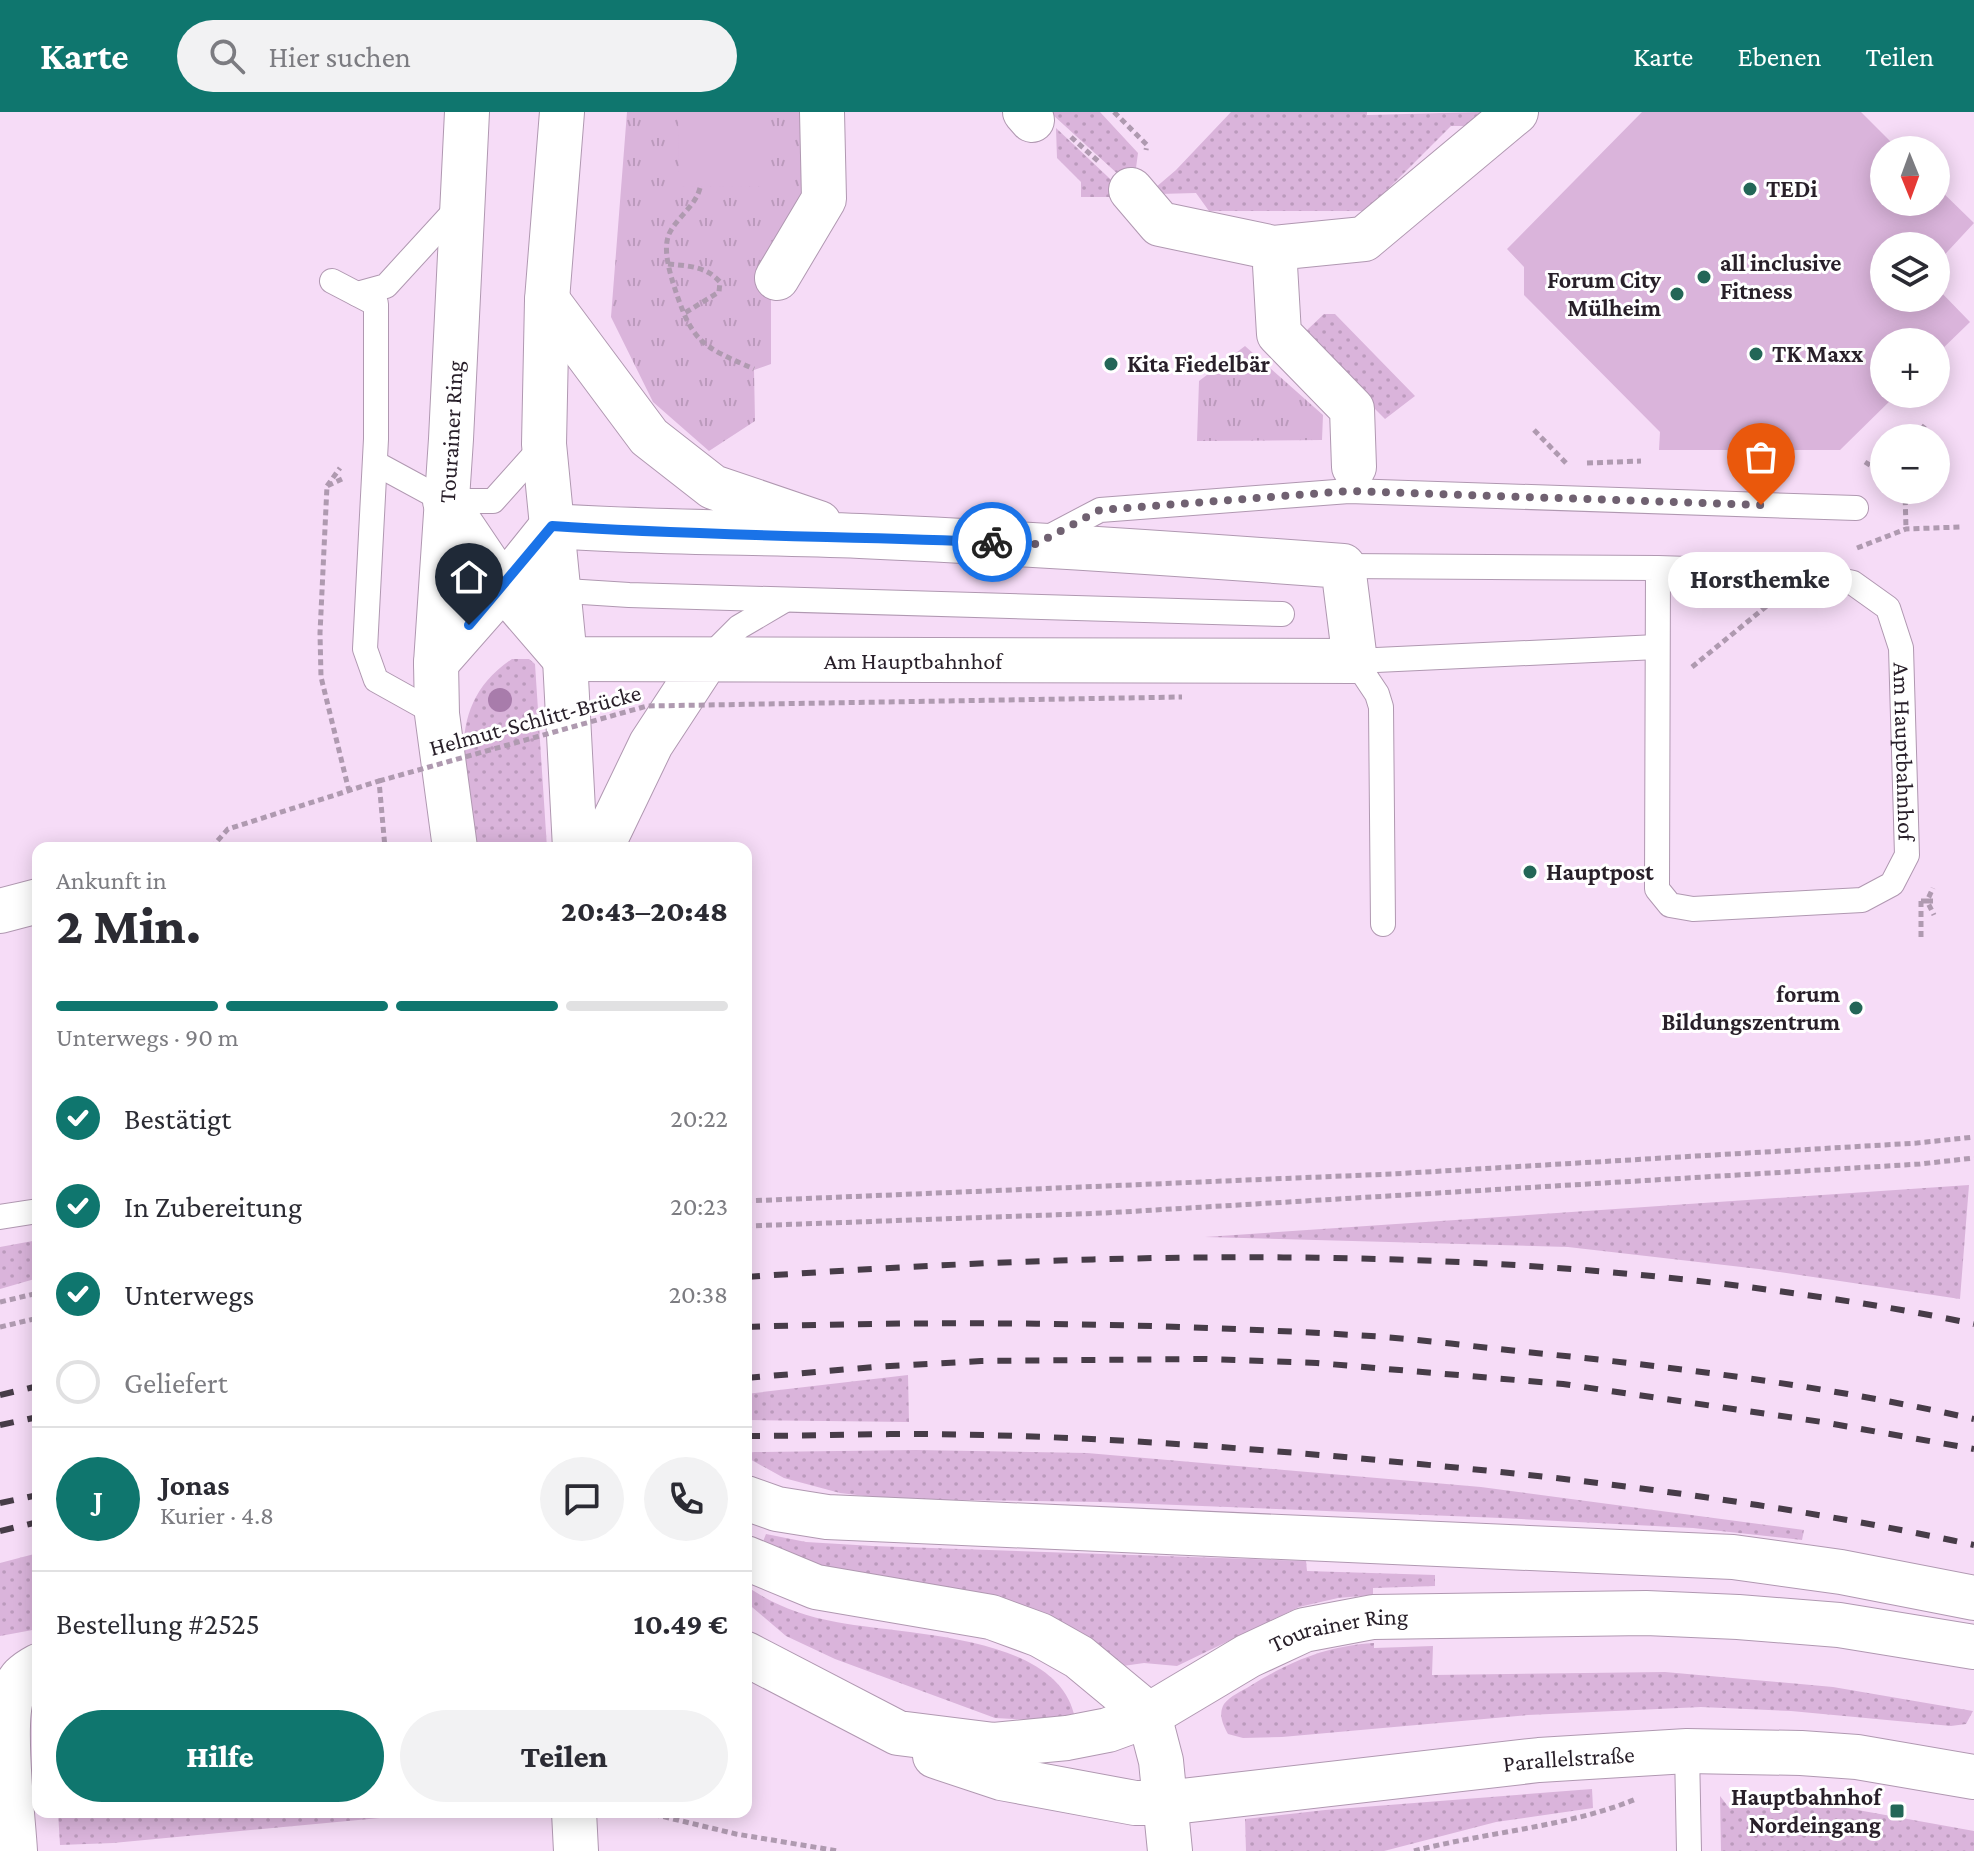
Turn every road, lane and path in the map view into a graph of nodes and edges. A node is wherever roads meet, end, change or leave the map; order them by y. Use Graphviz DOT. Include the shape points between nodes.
graph roads {
  1 [pos="467,112"];
  2 [pos="562,112"];
  3 [pos="822,112"];
  4 [pos="1114,112"];
  5 [pos="1516,112"];
  6 [pos="1040,120"];
  7 [pos="1147,145"];
  8 [pos="1118,179"];
  9 [pos="700,188"];
  10 [pos="462,203"];
  11 [pos="1274,248"];
  12 [pos="668,264"];
  13 [pos="777,278"];
  14 [pos="332,281"];
  15 [pos="373,295"];
  16 [pos="547,300"];
  17 [pos="683,314"];
  18 [pos="754,369"];
  19 [pos="1534,430"];
  20 [pos="544,444"];
  21 [pos="1865,462"];
  22 [pos="375,463"];
  23 [pos="1566,463"];
  24 [pos="1870,465"];
  25 [pos="1354,467"];
  26 [pos="445,501"];
  27 [pos="1905,504"];
  28 [pos="1856,508"];
  29 [pos="552,526"];
  30 [pos="1906,529"];
  31 [pos="855,536"];
  32 [pos="1036,544"];
  33 [pos="1343,566"];
  34 [pos="1658,568"];
  35 [pos="503,587"];
  36 [pos="559,591"];
  37 [pos="785,600"];
  38 [pos="1282,614"];
  39 [pos="1657,647"];
  40 [pos="565,659"];
  41 [pos="706,660"];
  42 [pos="1355,661"];
  43 [pos="436,663"];
  44 [pos="1182,697"];
  45 [pos="437,714"];
  46 [pos="379,781"];
  47 [pos="349,791"];
  48 [pos="216,842"];
  49 [pos="384,842"];
  50 [pos="454,842"];
  51 [pos="575,842"];
  52 [pos="604,842"];
  53 [pos="1933,888"];
  54 [pos="32,903"];
  55 [pos="0,911"];
  56 [pos="1934,915"];
  57 [pos="1383,924"];
  58 [pos="1974,1137"];
  59 [pos="1974,1158"];
  60 [pos="752,1201"];
  61 [pos="32,1212"];
  62 [pos="0,1217"];
  63 [pos="752,1226"];
  64 [pos="32,1294"];
  65 [pos="0,1302"];
  66 [pos="32,1319"];
  67 [pos="0,1327"];
  68 [pos="752,1500"];
  69 [pos="752,1560"];
  70 [pos="1974,1598"];
  71 [pos="1974,1647"];
  72 [pos="752,1657"];
  73 [pos="32,1669"];
  74 [pos="1149,1715"];
  75 [pos="898,1733"];
  76 [pos="1687,1751"];
  77 [pos="1974,1777"];
  78 [pos="1165,1803"];
  79 [pos="574,1818"];
  80 [pos="669,1818"];
  81 [pos="15,1851"];
  82 [pos="576,1851"];
  83 [pos="838,1851"];
  84 [pos="1170,1851"];
  85 [pos="1689,1851"];
  1 -- 10 [label="main road, Tourainer Ring"];
  2 -- 16 [label="main road"];
  3 -- 13 [label="main road" via="824,199"];
  4 -- 7 [label="path"];
  5 -- 11 [label="main road" via="1392,237"];
  6 -- 8 [label="path"];
  8 -- 11 [label="main road" via="1160,224"];
  9 -- 12 [label="path" via="669,235"];
  10 -- 15 [label="lane"];
  10 -- 26 [label="main road, Tourainer Ring"];
  11 -- 25 [label="main road" via="1279,334 1352,409"];
  12 -- 17 [label="path"];
  12 -- 17 [label="path" via="700,268 720,282 719,292"];
  14 -- 15 [label="lane"];
  15 -- 22 [label="lane"];
  16 -- 20 [label="main road"];
  16 -- 31 [label="main road" via="649,437 713,487"];
  17 -- 18 [label="path" via="710,348"];
  19 -- 23 [label="path"];
  20 -- 26 [label="lane" via="493,501"];
  20 -- 29 [label="main road"];
  21 -- 24 [label="path"];
  22 -- 26 [label="lane"];
  22 -- 45 [label="lane" via="365,649 376,680"];
  22 -- 47 [label="path" via="327,486 321,677"];
  26 -- 35 [label="main road"];
  26 -- 43 [label="main road, Tourainer Ring"];
  27 -- 30 [label="path"];
  28 -- 32 [label="lane" via="1349,491 1100,510"];
  29 -- 31 [label="main road, Am Hauptbahnhof"];
  29 -- 35 [label="main road"];
  29 -- 36 [label="main road"];
  31 -- 32 [label="main road, Am Hauptbahnhof"];
  32 -- 33 [label="main road, Am Hauptbahnhof"];
  33 -- 34 [label="lane, Am Hauptbahnhof"];
  33 -- 42 [label="main road"];
  34 -- 39 [label="lane, Am Hauptbahnhof"];
  34 -- 39 [label="lane, Am Hauptbahnhof" via="1809,573 1853,583 1888,608 1901,648 1907,855 1892,884 1862,900 1693,909 1670,905 1657,889"];
  35 -- 36 [label="lane"];
  35 -- 40 [label="main road"];
  35 -- 43 [label="main road"];
  36 -- 37 [label="lane"];
  36 -- 40 [label="main road"];
  37 -- 38 [label="lane"];
  37 -- 41 [label="lane" via="739,627"];
  39 -- 42 [label="lane, Am Hauptbahnhof"];
  40 -- 41 [label="main road, Am Hauptbahnhof"];
  40 -- 51 [label="main road"];
  41 -- 42 [label="main road, Am Hauptbahnhof"];
  41 -- 52 [label="main road" via="651,744"];
  42 -- 57 [label="lane" via="1381,707"];
  43 -- 45 [label="main road, Tourainer Ring"];
  44 -- 46 [label="path, Helmut-Schlitt-Brücke, bridge" via="647,706"];
  45 -- 50 [label="main road, Tourainer Ring"];
  46 -- 47 [label="path, Helmut-Schlitt-Brücke"];
  46 -- 49 [label="path"];
  47 -- 48 [label="path, Helmut-Schlitt-Brücke" via="228,829"];
  53 -- 56 [label="path"];
  54 -- 55 [label="main road"];
  58 -- 60 [label="path" via="1407,1173"];
  59 -- 63 [label="path" via="1360,1199"];
  61 -- 62 [label="lane"];
  64 -- 65 [label="path"];
  66 -- 67 [label="path"];
  68 -- 70 [label="main road" via="827,1517 1733,1557"];
  69 -- 74 [label="main road" via="816,1587 991,1617 1040,1635 1079,1657"];
  71 -- 74 [label="main road, Tourainer Ring" via="1839,1625 1738,1617 1373,1617 1304,1630 1248,1656"];
  72 -- 75 [label="main road, Tourainer Ring"];
  73 -- 81 [label="main road" via="23,1674 12,1695 8,1727"];
  74 -- 75 [label="main road, Tourainer Ring" via="1067,1738 994,1745"];
  74 -- 78 [label="main road"];
  75 -- 78 [label="main road, Parallelstraße" via="940,1759 1001,1778 1135,1803"];
  76 -- 77 [label="main road, Parallelstraße" via="1857,1757"];
  76 -- 78 [label="main road, Parallelstraße" via="1539,1760"];
  76 -- 85 [label="lane"];
  78 -- 84 [label="main road"];
  79 -- 82 [label="main road"];
  80 -- 83 [label="path"];
}
